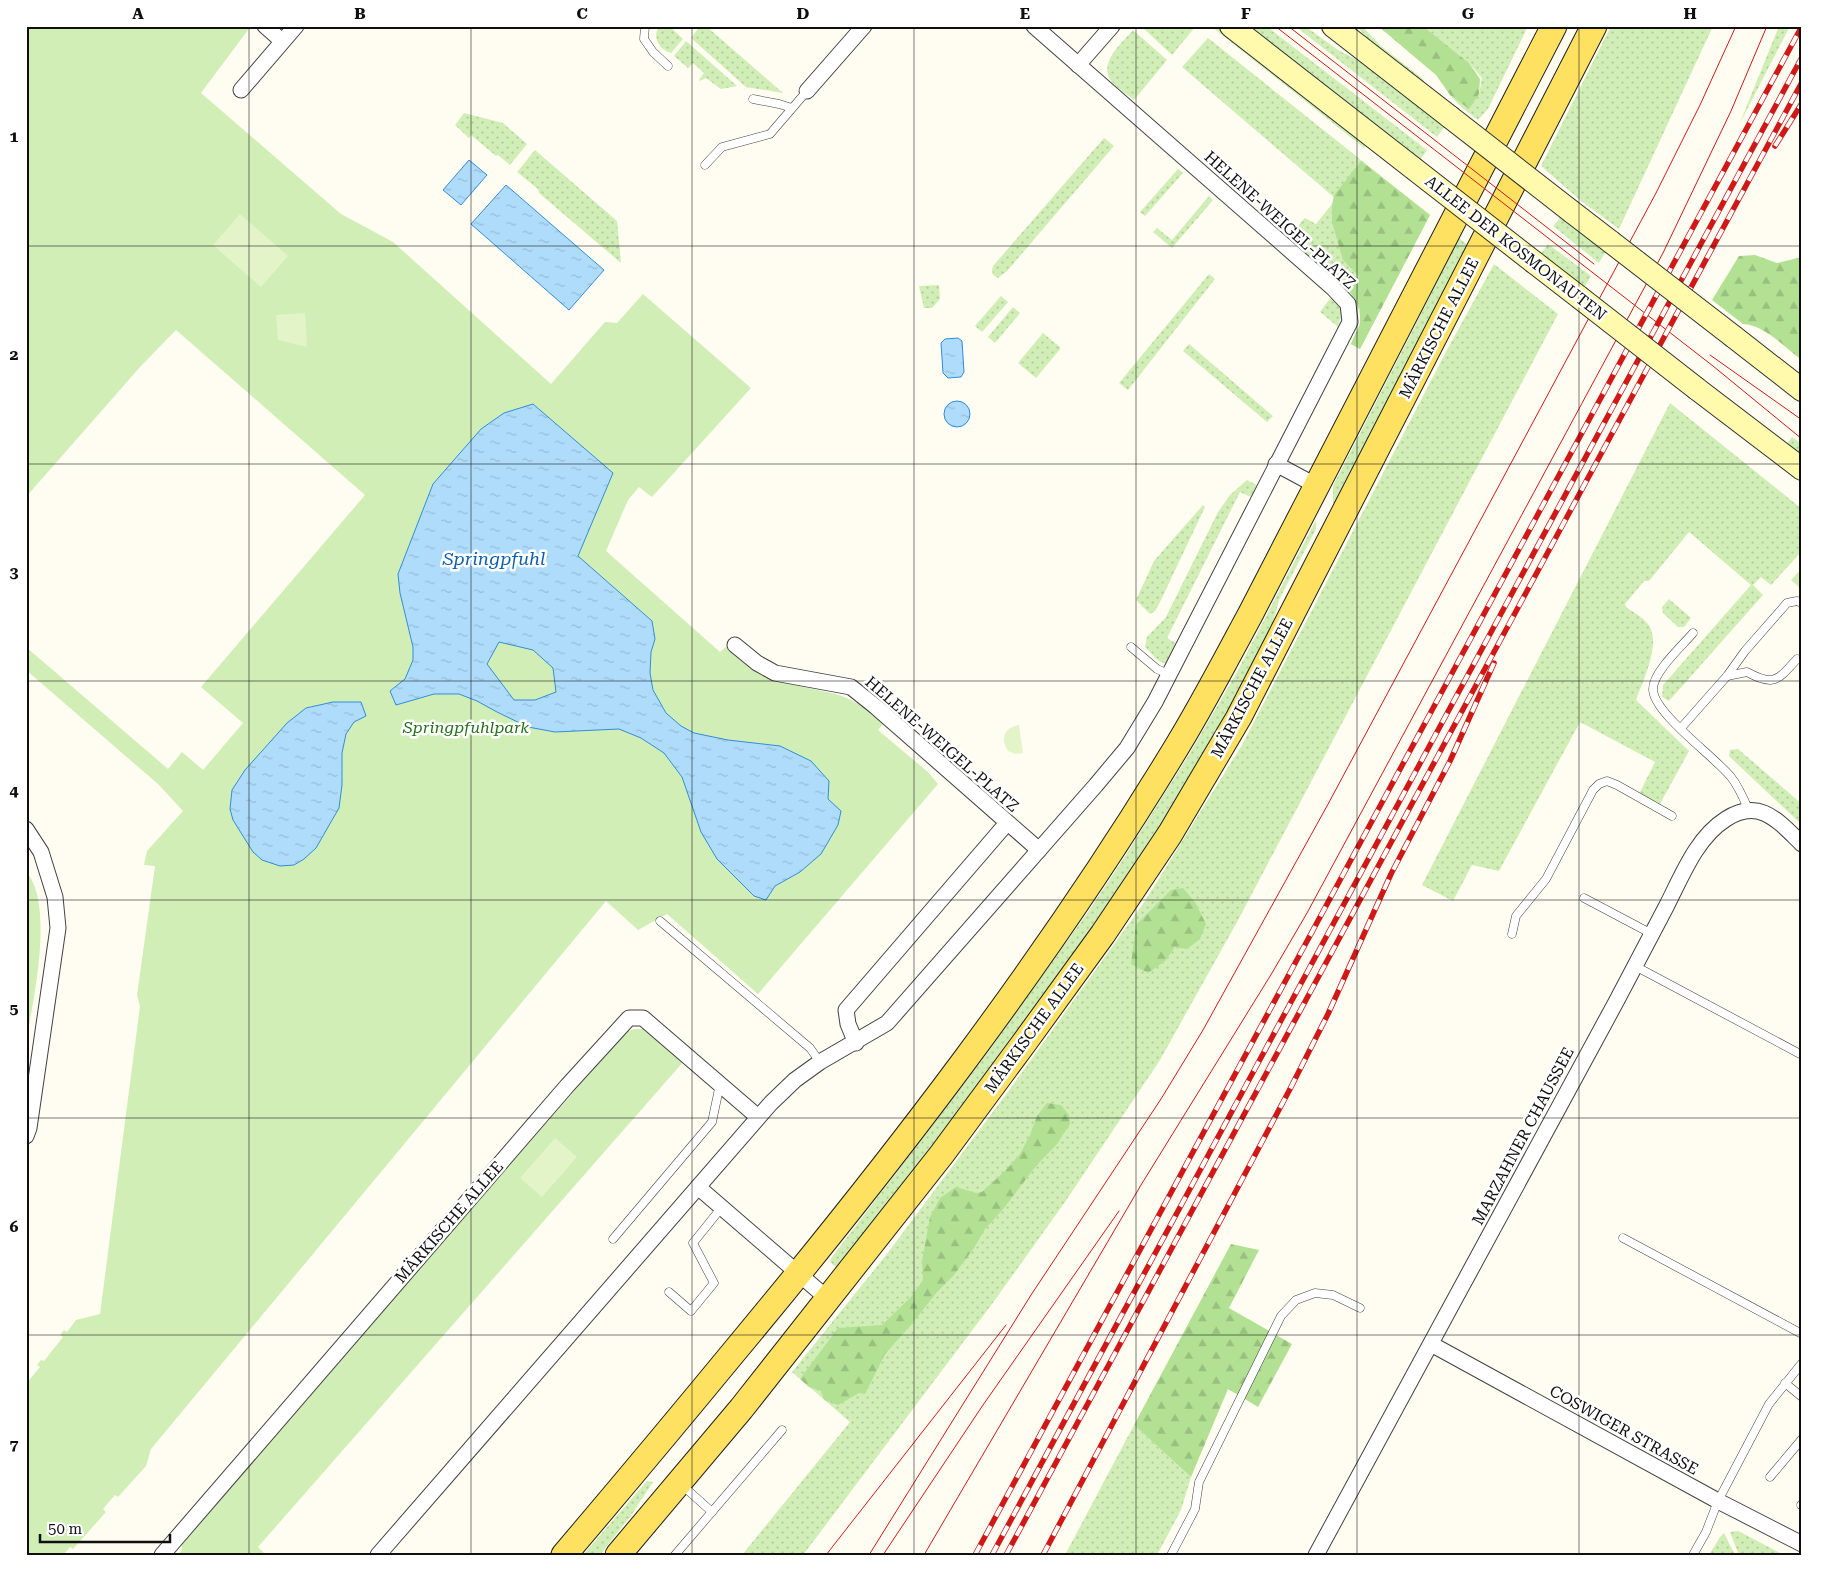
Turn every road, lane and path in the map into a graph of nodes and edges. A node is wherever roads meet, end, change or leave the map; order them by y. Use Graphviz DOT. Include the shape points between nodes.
graph roads {
  1 [pos="265,26"];
  2 [pos="296,26"];
  3 [pos="646,26"];
  4 [pos="864,26"];
  5 [pos="1034,26"];
  6 [pos="1112,26"];
  7 [pos="1231,26"];
  8 [pos="1333,26"];
  9 [pos="1554,26"];
  10 [pos="1594,26"];
  11 [pos="282,41"];
  12 [pos="668,66"];
  13 [pos="1078,66"];
  14 [pos="241,90"];
  15 [pos="808,91"];
  16 [pos="753,99"];
  17 [pos="792,108"];
  18 [pos="705,165"];
  19 [pos="1802,390"];
  20 [pos="1276,464"];
  21 [pos="1802,469"];
  22 [pos="1317,486"];
  23 [pos="1802,603"];
  24 [pos="1693,633"];
  25 [pos="1280,637"];
  26 [pos="735,645"];
  27 [pos="1132,647"];
  28 [pos="1797,659"];
  29 [pos="1168,674"];
  30 [pos="1727,676"];
  31 [pos="1681,728"];
  32 [pos="1749,811"];
  33 [pos="1672,816"];
  34 [pos="1007,823"];
  35 [pos="26,829"];
  36 [pos="1802,844"];
  37 [pos="1039,850"];
  38 [pos="1584,898"];
  39 [pos="660,921"];
  40 [pos="1512,934"];
  41 [pos="1652,934"];
  42 [pos="1635,966"];
  43 [pos="856,1043"];
  44 [pos="1802,1055"];
  45 [pos="820,1062"];
  46 [pos="720,1084"];
  47 [pos="758,1117"];
  48 [pos="26,1136"];
  49 [pos="698,1187"];
  50 [pos="722,1208"];
  51 [pos="1623,1238"];
  52 [pos="613,1239"];
  53 [pos="799,1274"];
  54 [pos="669,1292"];
  55 [pos="828,1299"];
  56 [pos="1360,1308"];
  57 [pos="1802,1334"];
  58 [pos="1431,1344"];
  59 [pos="1802,1363"];
  60 [pos="1785,1383"];
  61 [pos="1802,1398"];
  62 [pos="782,1430"];
  63 [pos="1802,1439"];
  64 [pos="1770,1477"];
  65 [pos="678,1482"];
  66 [pos="1718,1501"];
  67 [pos="712,1512"];
  68 [pos="1802,1544"];
  69 [pos="162,1555"];
  70 [pos="378,1555"];
  71 [pos="564,1555"];
  72 [pos="618,1555"];
  73 [pos="675,1555"];
  74 [pos="1171,1555"];
  75 [pos="1316,1555"];
  76 [pos="1693,1555"];
  1 -- 11 [label="street"];
  2 -- 11 [label="street"];
  3 -- 12 [label="lane" via="644,39"];
  4 -- 15 [label="street"];
  5 -- 13 [label="street, HELENE-WEIGEL-PLATZ"];
  6 -- 13 [label="street"];
  7 -- 21 [label="main road, ALLEE DER KOSMONAUTEN, bridge"];
  8 -- 19 [label="main road, bridge"];
  9 -- 22 [label="main road"];
  10 -- 25 [label="main road, MÄRKISCHE ALLEE"];
  11 -- 14 [label="street"];
  13 -- 20 [label="street, HELENE-WEIGEL-PLATZ" via="1348,304 1350,322"];
  15 -- 17 [label="lane"];
  16 -- 17 [label="lane"];
  17 -- 18 [label="lane" via="770,134 722,147"];
  20 -- 22 [label="street"];
  20 -- 29 [label="street, HELENE-WEIGEL-PLATZ"];
  22 -- 25 [label="main road" via="1328,502 1328,514 1286,595"];
  22 -- 53 [label="main road" via="1175,751 1072,912 923,1116"];
  23 -- 30 [label="lane" via="1787,603"];
  24 -- 31 [label="lane" via="1657,675 1653,688 1656,700"];
  25 -- 55 [label="main road, MÄRKISCHE ALLEE" via="1239,717 1185,809 1103,934 948,1146"];
  26 -- 34 [label="street, HELENE-WEIGEL-PLATZ" via="775,673 851,687"];
  27 -- 29 [label="lane" via="1157,669"];
  28 -- 30 [label="lane" via="1783,675 1773,680 1761,680 1747,672"];
  29 -- 37 [label="street, HELENE-WEIGEL-PLATZ" via="1127,748"];
  30 -- 31 [label="lane"];
  31 -- 32 [label="lane" via="1731,776"];
  32 -- 36 [label="street" via="1759,811 1776,819"];
  32 -- 41 [label="street, MARZAHNER CHAUSSEE" via="1728,818 1701,843"];
  33 -- 40 [label="lane" via="1617,784 1607,781 1599,784 1546,879 1516,916"];
  34 -- 37 [label="street, HELENE-WEIGEL-PLATZ"];
  34 -- 43 [label="street" via="846,1010"];
  35 -- 48 [label="street" via="42,852 55,897 58,928"];
  37 -- 43 [label="street, HELENE-WEIGEL-PLATZ" via="887,1024"];
  38 -- 41 [label="lane"];
  39 -- 45 [label="lane" via="810,1048"];
  41 -- 42 [label="street, MARZAHNER CHAUSSEE"];
  42 -- 44 [label="lane"];
  42 -- 58 [label="street, MARZAHNER CHAUSSEE"];
  43 -- 45 [label="street"];
  45 -- 47 [label="street" via="785,1088"];
  46 -- 47 [label="street, MÄRKISCHE ALLEE"];
  46 -- 52 [label="lane" via="712,1122"];
  46 -- 69 [label="street, MÄRKISCHE ALLEE" via="643,1018 629,1018"];
  47 -- 49 [label="street"];
  49 -- 50 [label="street"];
  49 -- 70 [label="street"];
  50 -- 53 [label="street"];
  50 -- 54 [label="lane" via="693,1243 714,1283 691,1311"];
  51 -- 57 [label="lane"];
  53 -- 55 [label="street"];
  53 -- 71 [label="main road"];
  55 -- 65 [label="main road, MÄRKISCHE ALLEE"];
  56 -- 74 [label="lane" via="1333,1295 1315,1293 1296,1300 1281,1316 1199,1482 1195,1509"];
  58 -- 66 [label="street, COSWIGER STRASSE"];
  58 -- 75 [label="street, MARZAHNER CHAUSSEE"];
  59 -- 60 [label="lane"];
  60 -- 61 [label="lane"];
  60 -- 66 [label="lane" via="1769,1404"];
  62 -- 67 [label="lane"];
  63 -- 64 [label="lane"];
  65 -- 67 [label="lane"];
  65 -- 72 [label="main road, MÄRKISCHE ALLEE"];
  66 -- 68 [label="street, COSWIGER STRASSE"];
  66 -- 76 [label="lane"];
  67 -- 73 [label="lane"];
}
